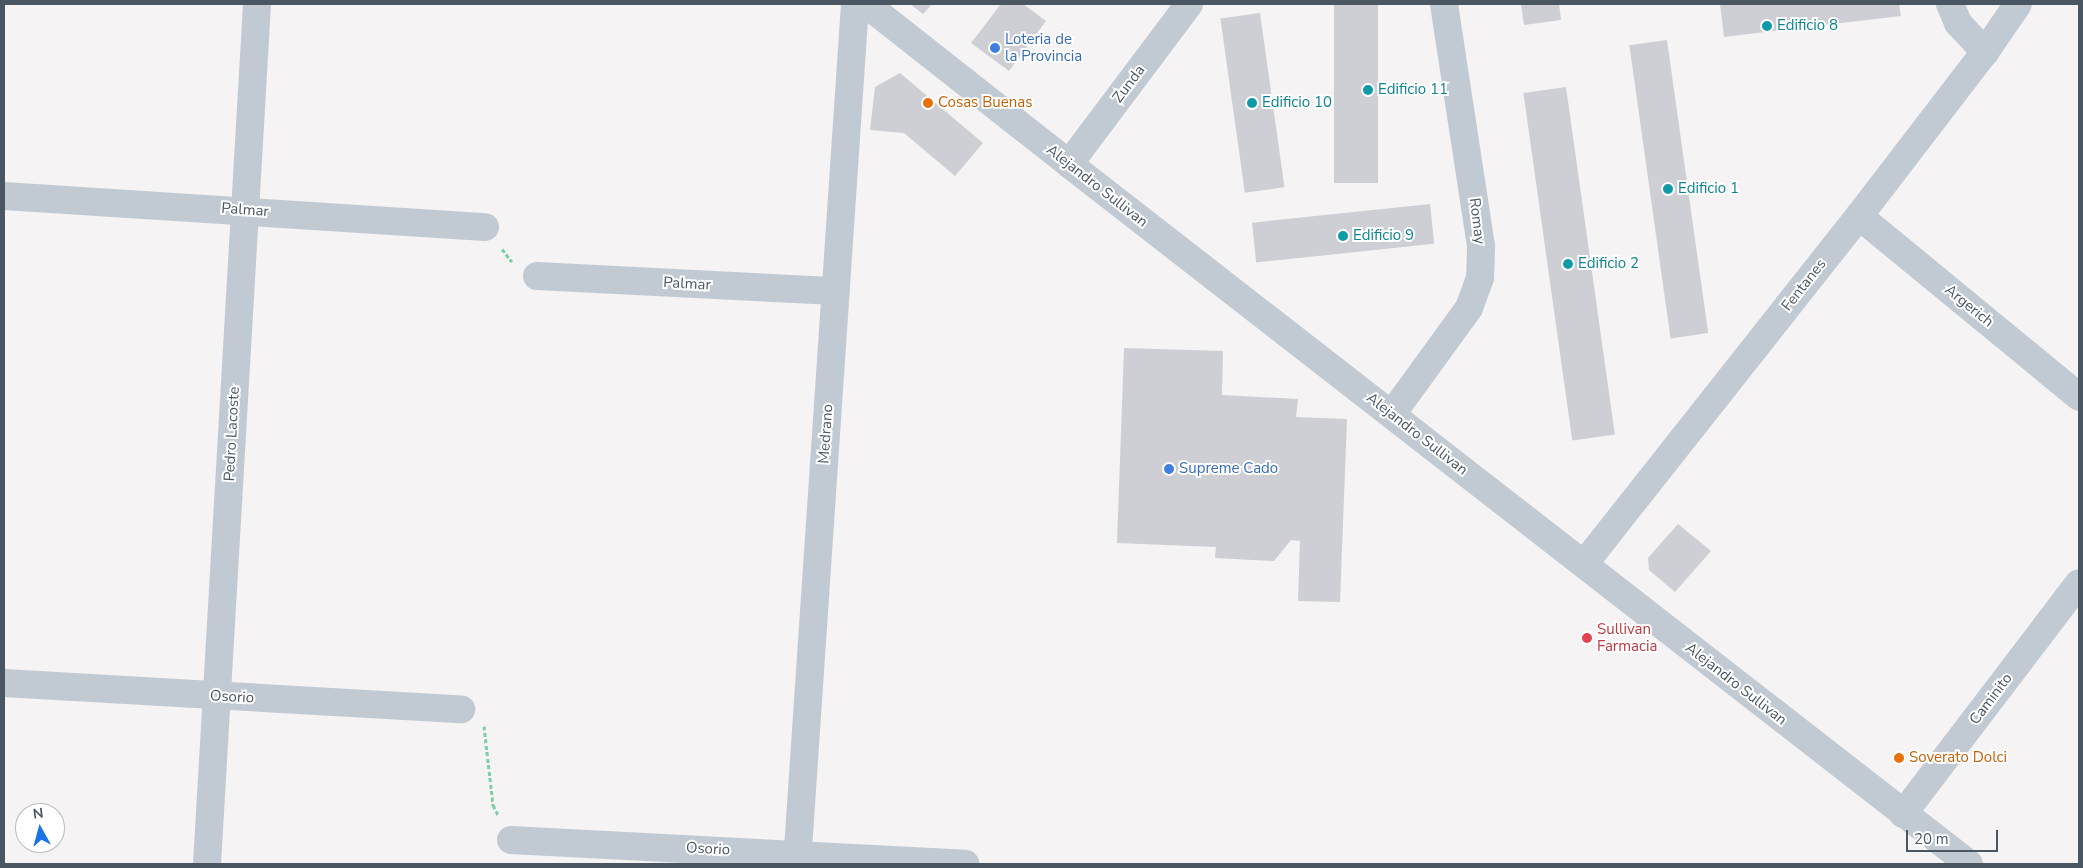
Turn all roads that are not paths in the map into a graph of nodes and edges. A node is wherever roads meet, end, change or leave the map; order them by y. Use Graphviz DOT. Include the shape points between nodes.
graph roads {
  1 [pos="256,4"];
  2 [pos="854,4"];
  3 [pos="866,4"];
  4 [pos="1189,4"];
  5 [pos="1444,4"];
  6 [pos="1950,4"];
  7 [pos="2018,4"];
  8 [pos="1985,52"];
  9 [pos="1069,164"];
  10 [pos="4,196"];
  11 [pos="246,210"];
  12 [pos="1859,216"];
  13 [pos="486,227"];
  14 [pos="537,276"];
  15 [pos="836,291"];
  16 [pos="2079,397"];
  17 [pos="1392,414"];
  18 [pos="1584,564"];
  19 [pos="2079,583"];
  20 [pos="4,683"];
  21 [pos="217,696"];
  22 [pos="461,709"];
  23 [pos="1903,814"];
  24 [pos="511,840"];
  25 [pos="797,859"];
  26 [pos="207,864"];
  27 [pos="965,864"];
  28 [pos="1969,864"];
  1 -- 11 [label="street, Pedro Lacoste"];
  2 -- 15 [label="street, Medrano"];
  3 -- 9 [label="street, Alejandro Sullivan"];
  4 -- 9 [label="street, Zunda"];
  5 -- 17 [label="street, Romay" via="1481,246 1480,278 1469,308"];
  6 -- 8 [label="street" via="1958,23"];
  7 -- 8 [label="street, Fentanes"];
  8 -- 12 [label="street, Fentanes"];
  9 -- 17 [label="street, Alejandro Sullivan"];
  10 -- 11 [label="street, Palmar"];
  11 -- 13 [label="street, Palmar"];
  11 -- 21 [label="street, Pedro Lacoste"];
  12 -- 16 [label="street, Argerich"];
  12 -- 18 [label="street, Fentanes"];
  14 -- 15 [label="street, Palmar"];
  15 -- 25 [label="street, Medrano"];
  17 -- 18 [label="street, Alejandro Sullivan"];
  18 -- 23 [label="street, Alejandro Sullivan"];
  19 -- 23 [label="street, Caminito"];
  20 -- 21 [label="street, Osorio"];
  21 -- 22 [label="street, Osorio"];
  21 -- 26 [label="street, Pedro Lacoste"];
  23 -- 28 [label="street, Alejandro Sullivan"];
  24 -- 25 [label="street, Osorio"];
  25 -- 27 [label="street, Osorio"];
}
